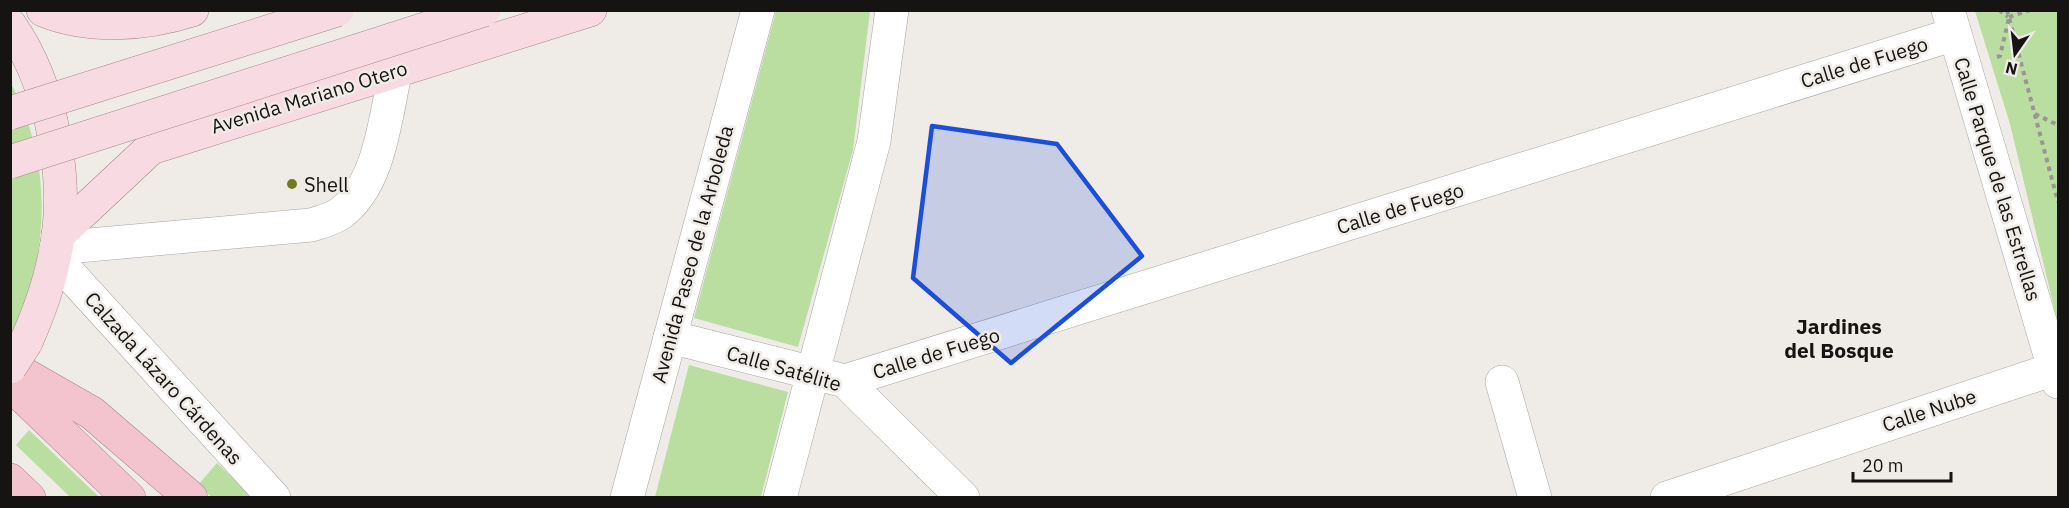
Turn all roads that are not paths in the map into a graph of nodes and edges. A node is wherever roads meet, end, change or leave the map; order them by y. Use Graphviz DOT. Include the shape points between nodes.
graph roads {
  1 [pos="43,10"];
  2 [pos="192,10"];
  3 [pos="337,10"];
  4 [pos="451,10"];
  5 [pos="484,10"];
  6 [pos="590,10"];
  7 [pos="758,10"];
  8 [pos="892,10"];
  9 [pos="1952,22"];
  10 [pos="10,25"];
  11 [pos="396,70"];
  12 [pos="10,112"];
  13 [pos="151,148"];
  14 [pos="10,162"];
  15 [pos="56,247"];
  16 [pos="670,337"];
  17 [pos="16,358"];
  18 [pos="812,374"];
  19 [pos="2056,375"];
  20 [pos="845,381"];
  21 [pos="1502,382"];
  22 [pos="10,384"];
  23 [pos="10,480"];
  24 [pos="29,498"];
  25 [pos="129,498"];
  26 [pos="191,498"];
  27 [pos="274,498"];
  28 [pos="627,498"];
  29 [pos="780,498"];
  30 [pos="963,498"];
  31 [pos="1535,498"];
  32 [pos="1667,498"];
  1 -- 2 [label="main road" via="60,17 138,22"];
  3 -- 12 [label="main road, bridge"];
  4 -- 13 [label="main road" via="171,104 160,111 154,124"];
  5 -- 14 [label="main road, Avenida Mariano Otero, bridge"];
  6 -- 11 [label="main road, Avenida Mariano Otero"];
  7 -- 16 [label="street, Avenida Paseo de la Arboleda"];
  8 -- 18 [label="street" via="874,141"];
  9 -- 19 [label="street, Calle Parque de las Estrellas"];
  9 -- 20 [label="street, Calle de Fuego"];
  10 -- 15 [label="main road" via="22,42 47,102 59,168"];
  11 -- 13 [label="main road, Avenida Mariano Otero"];
  11 -- 15 [label="street" via="373,170 360,196 339,215 311,225"];
  13 -- 15 [label="main road, Avenida Mariano Otero"];
  15 -- 17 [label="main road" via="43,301"];
  15 -- 27 [label="street, Calzada Lázaro Cárdenas"];
  16 -- 18 [label="street, Calle Satélite"];
  16 -- 28 [label="street, Avenida Paseo de la Arboleda"];
  17 -- 26 [label="highway" via="92,413"];
  18 -- 20 [label="street, Calle Satélite"];
  18 -- 29 [label="street"];
  19 -- 32 [label="street, Calle Nube"];
  20 -- 30 [label="street, Calle Satélite"];
  21 -- 31 [label="street"];
  22 -- 25 [label="highway"];
  23 -- 24 [label="highway"];
}
